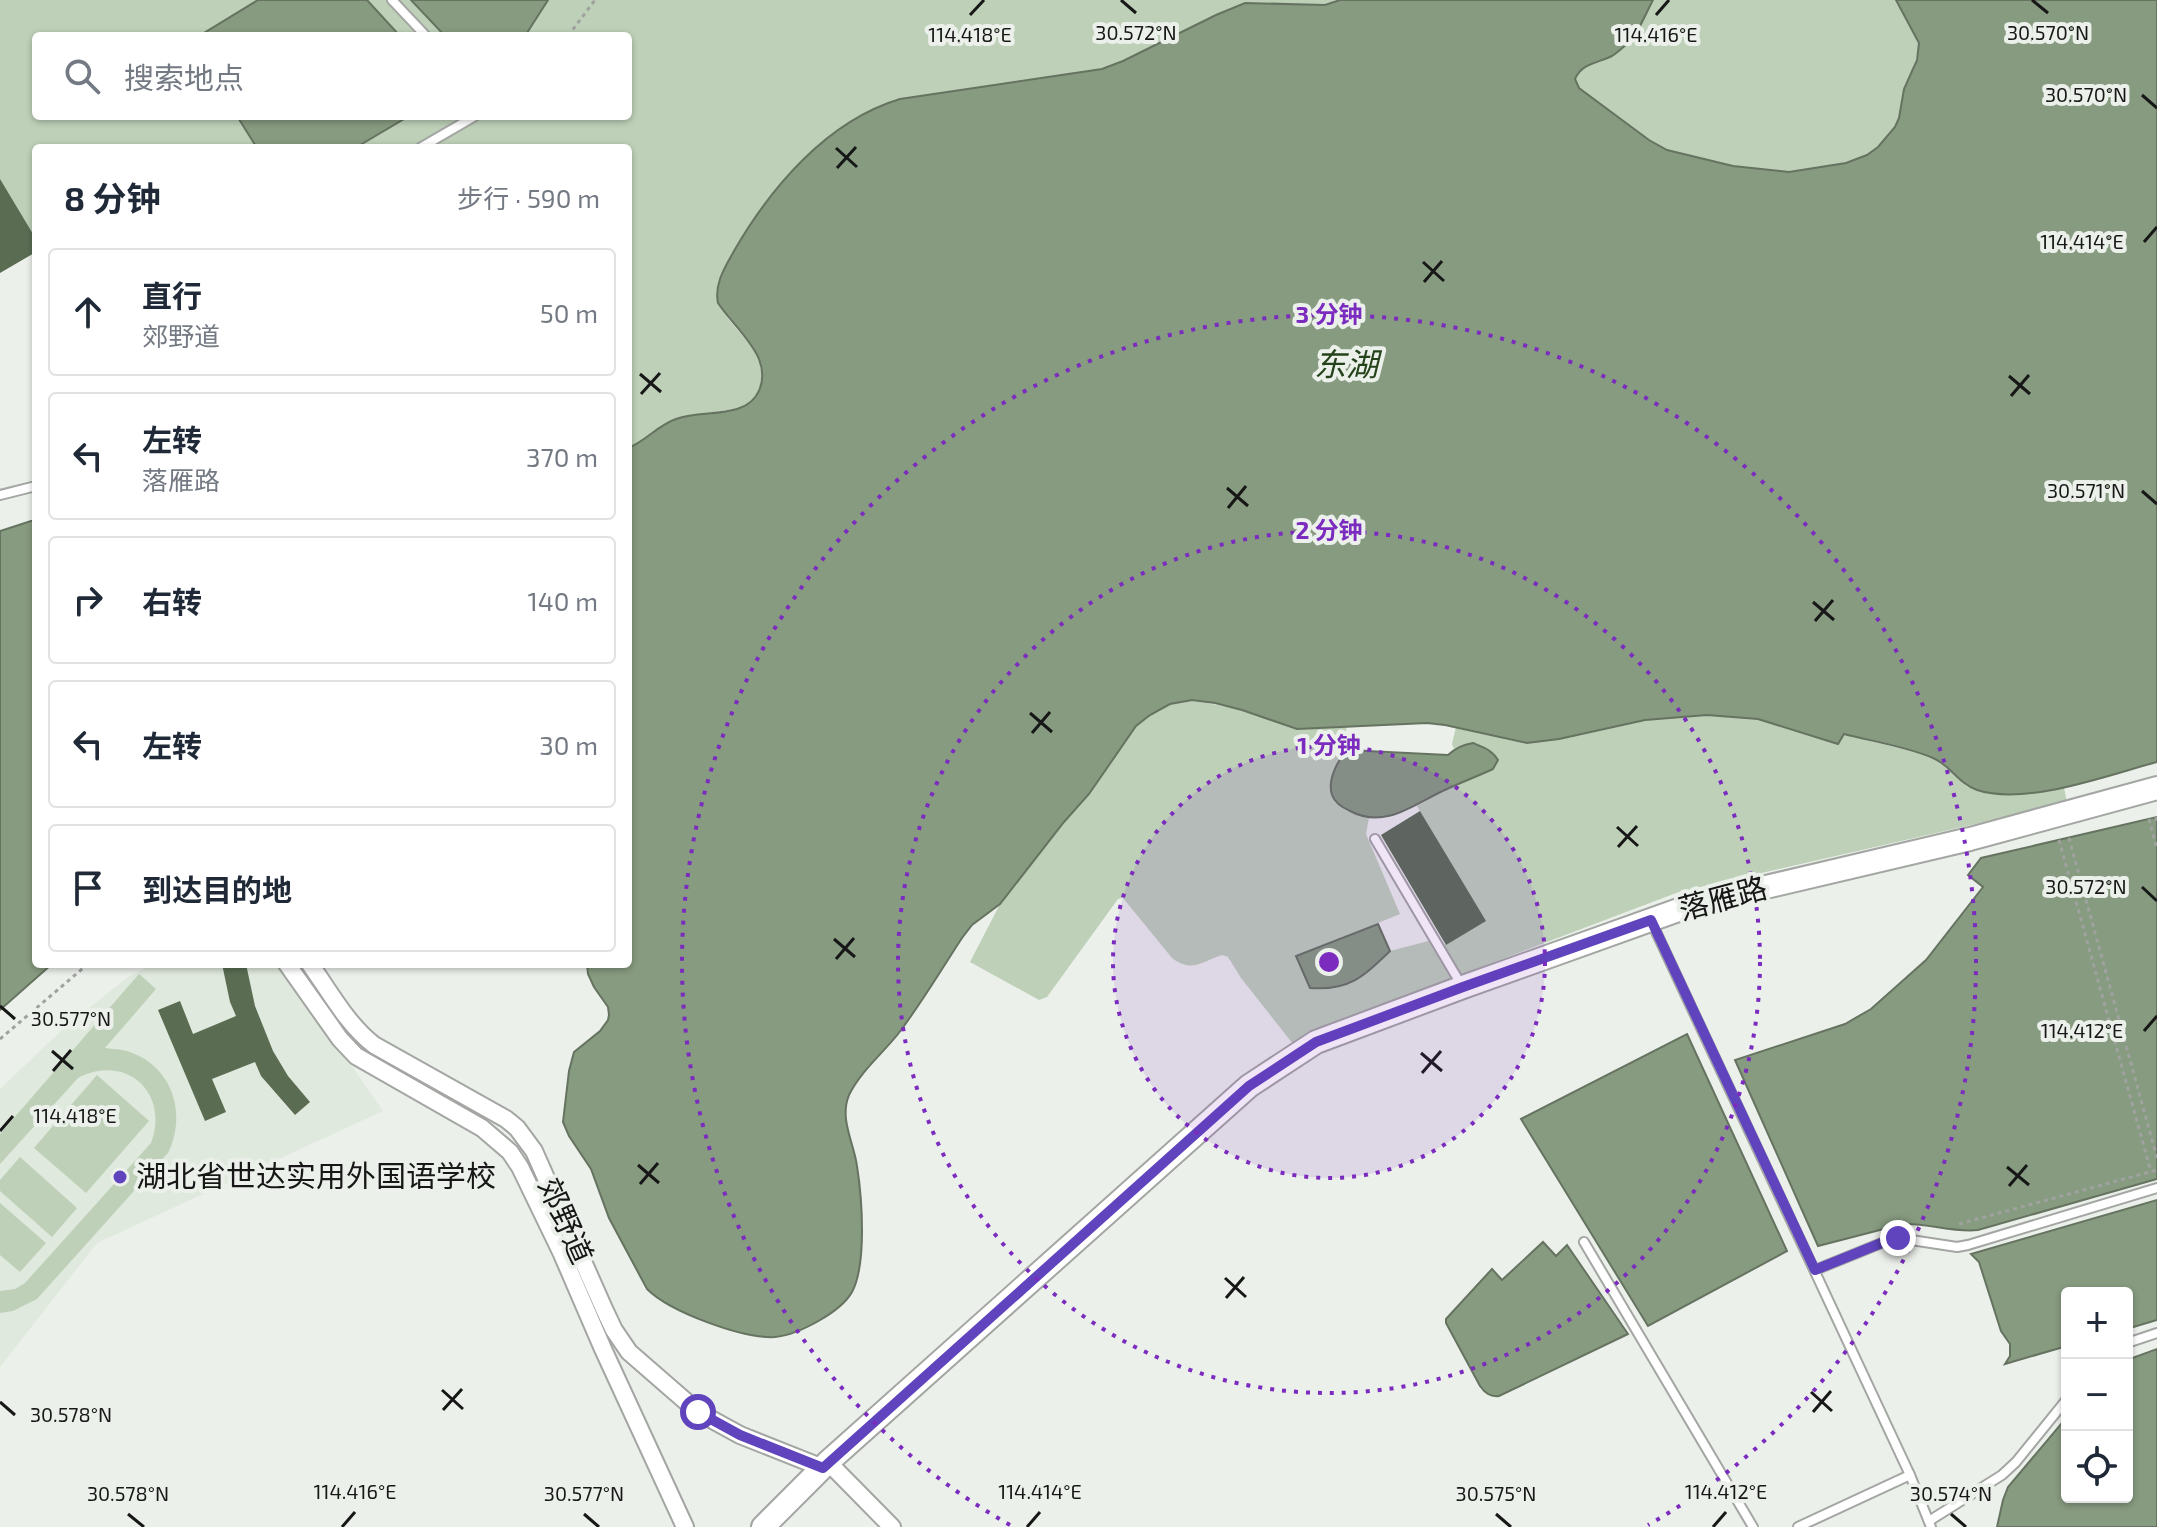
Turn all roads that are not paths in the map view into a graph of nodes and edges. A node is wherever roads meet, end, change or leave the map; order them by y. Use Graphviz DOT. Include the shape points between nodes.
graph roads {
  1 [pos="392,0"];
  2 [pos="422,32"];
  3 [pos="468,120"];
  4 [pos="427,144"];
  5 [pos="32,487"];
  6 [pos="0,495"];
  7 [pos="2157,788"];
  8 [pos="1375,839"];
  9 [pos="1651,920"];
  10 [pos="290,968"];
  11 [pos="313,968"];
  12 [pos="1463,987"];
  13 [pos="2157,1188"];
  14 [pos="1584,1242"];
  15 [pos="1815,1270"];
  16 [pos="2157,1333"];
  17 [pos="2133,1341"];
  18 [pos="2061,1406"];
  19 [pos="825,1465"];
  20 [pos="1910,1475"];
  21 [pos="771,1524"];
  22 [pos="1930,1524"];
  23 [pos="685,1527"];
  24 [pos="892,1527"];
  25 [pos="1753,1527"];
  26 [pos="1798,1527"];
  1 -- 2 [label="lane"];
  3 -- 4 [label="lane"];
  5 -- 6 [label="lane"];
  7 -- 9 [label="street, 落雁路" via="1970,839 1698,903"];
  8 -- 12 [label="lane"];
  9 -- 12 [label="street, 落雁路"];
  9 -- 15 [label="lane"];
  10 -- 23 [label="street" via="356,1056 482,1128 510,1152"];
  11 -- 19 [label="street, 郊野道" via="374,1045 517,1128 534,1151 605,1311 629,1352 721,1426"];
  12 -- 19 [label="street, 落雁路" via="1316,1042 1249,1086"];
  13 -- 15 [label="lane" via="1968,1245 1889,1240"];
  14 -- 25 [label="lane"];
  15 -- 20 [label="lane"];
  16 -- 17 [label="lane"];
  18 -- 22 [label="lane" via="2002,1475"];
  19 -- 21 [label="street, 落雁路"];
  19 -- 24 [label="street, 郊野道"];
  20 -- 22 [label="lane"];
  20 -- 26 [label="lane"];
}
